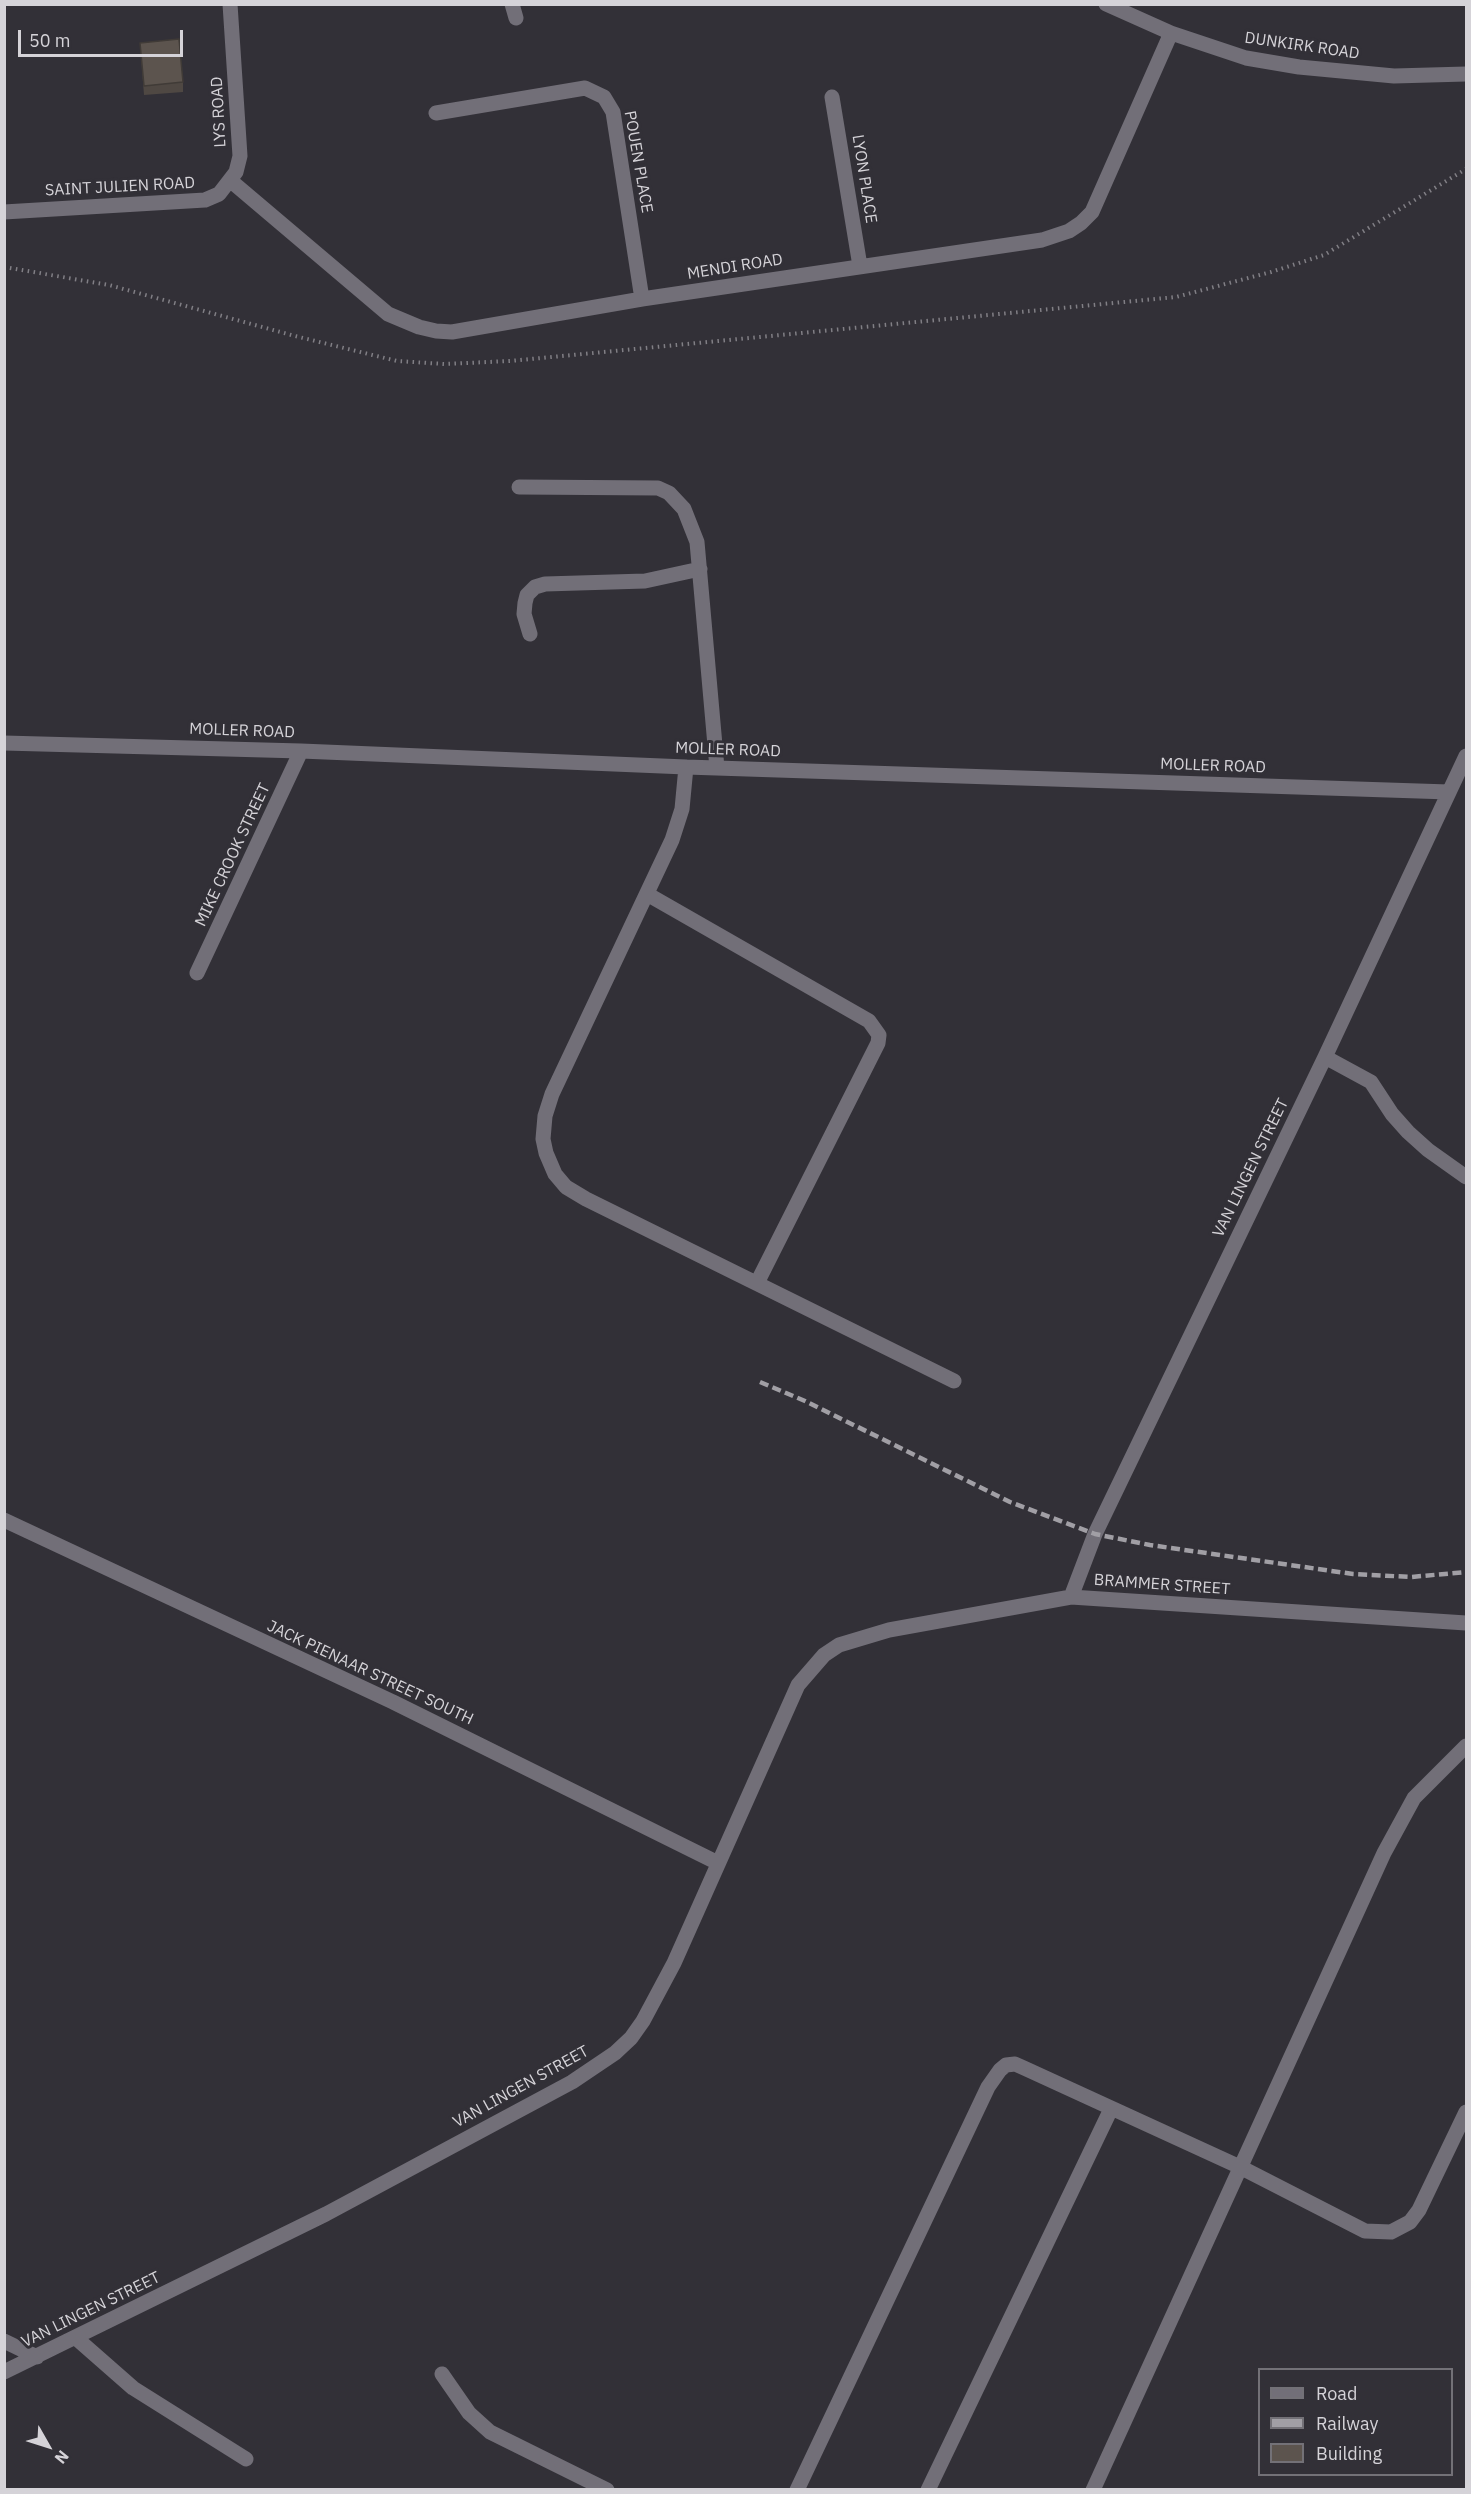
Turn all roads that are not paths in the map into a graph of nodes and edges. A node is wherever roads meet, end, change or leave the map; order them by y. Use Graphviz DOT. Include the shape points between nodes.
graph roads {
  1 [pos="230,4"];
  2 [pos="1106,4"];
  3 [pos="1171,33"];
  4 [pos="1467,74"];
  5 [pos="832,97"];
  6 [pos="436,113"];
  7 [pos="231,180"];
  8 [pos="4,212"];
  9 [pos="860,266"];
  10 [pos="642,299"];
  11 [pos="519,487"];
  12 [pos="700,569"];
  13 [pos="530,634"];
  14 [pos="4,743"];
  15 [pos="301,751"];
  16 [pos="1467,756"];
  17 [pos="686,766"];
  18 [pos="717,768"];
  19 [pos="1449,792"];
  20 [pos="647,894"];
  21 [pos="197,973"];
  22 [pos="1325,1056"];
  23 [pos="1467,1177"];
  24 [pos="757,1283"];
  25 [pos="954,1380"];
  26 [pos="4,1520"];
  27 [pos="1071,1597"];
  28 [pos="1467,1623"];
  29 [pos="860,1638"];
  30 [pos="1464,1751"];
  31 [pos="718,1863"];
  32 [pos="1111,2109"];
  33 [pos="1467,2112"];
  34 [pos="1240,2167"];
  35 [pos="76,2338"];
  36 [pos="4,2341"];
  37 [pos="37,2356"];
  38 [pos="4,2372"];
  39 [pos="442,2374"];
  40 [pos="246,2459"];
  41 [pos="607,2490"];
  42 [pos="797,2490"];
  43 [pos="928,2490"];
  44 [pos="1094,2490"];
  1 -- 7 [label="street, LYS ROAD" via="240,156"];
  2 -- 3 [label="street, DUNKIRK ROAD"];
  3 -- 4 [label="street, DUNKIRK ROAD" via="1246,58 1299,67 1394,76"];
  3 -- 9 [label="street, MENDI ROAD" via="1106,184 1092,212 1081,223 1042,240"];
  5 -- 9 [label="street, LYON PLACE"];
  6 -- 10 [label="street, POUEN PLACE" via="585,88 604,97 614,112"];
  7 -- 8 [label="street, SAINT JULIEN ROAD" via="219,194 206,200"];
  7 -- 10 [label="street, MENDI ROAD" via="388,314 419,327 452,332"];
  9 -- 10 [label="street, MENDI ROAD"];
  11 -- 12 [label="street" via="658,488 669,493 684,509 693,529"];
  12 -- 13 [label="street" via="645,581 535,587 526,595 525,603"];
  12 -- 18 [label="street"];
  14 -- 15 [label="street, MOLLER ROAD"];
  15 -- 17 [label="street, MOLLER ROAD"];
  15 -- 21 [label="street, MIKE CROOK STREET"];
  16 -- 19 [label="street, VAN LINGEN STREET"];
  17 -- 18 [label="street, MOLLER ROAD"];
  17 -- 20 [label="street" via="678,823"];
  18 -- 19 [label="street, MOLLER ROAD"];
  19 -- 22 [label="street, VAN LINGEN STREET"];
  20 -- 24 [label="street" via="552,1094 545,1116 546,1153 566,1187"];
  20 -- 24 [label="street" via="869,1021 879,1035"];
  22 -- 23 [label="street" via="1371,1082 1408,1132"];
  22 -- 27 [label="street, VAN LINGEN STREET" via="1095,1534"];
  24 -- 25 [label="street"];
  26 -- 31 [label="street, JACK PIENAAR STREET SOUTH" via="393,1702"];
  27 -- 28 [label="street, BRAMMER STREET"];
  27 -- 29 [label="street, BRAMMER STREET"];
  29 -- 31 [label="street, VAN LINGEN STREET" via="824,1655 798,1685"];
  30 -- 34 [label="street" via="1414,1798 1401,1820"];
  31 -- 35 [label="street, VAN LINGEN STREET" via="658,1994 631,2038 615,2053 572,2082 326,2214"];
  32 -- 34 [label="street"];
  32 -- 42 [label="street" via="1015,2064 1000,2070 987,2087"];
  32 -- 43 [label="street"];
  33 -- 34 [label="street" via="1419,2210 1410,2222 1391,2232 1365,2231"];
  34 -- 44 [label="street"];
  35 -- 37 [label="street, VAN LINGEN STREET"];
  35 -- 40 [label="street" via="133,2388"];
  36 -- 37 [label="street"];
  37 -- 38 [label="street, VAN LINGEN STREET"];
  39 -- 41 [label="street" via="469,2413 490,2432"];
}
